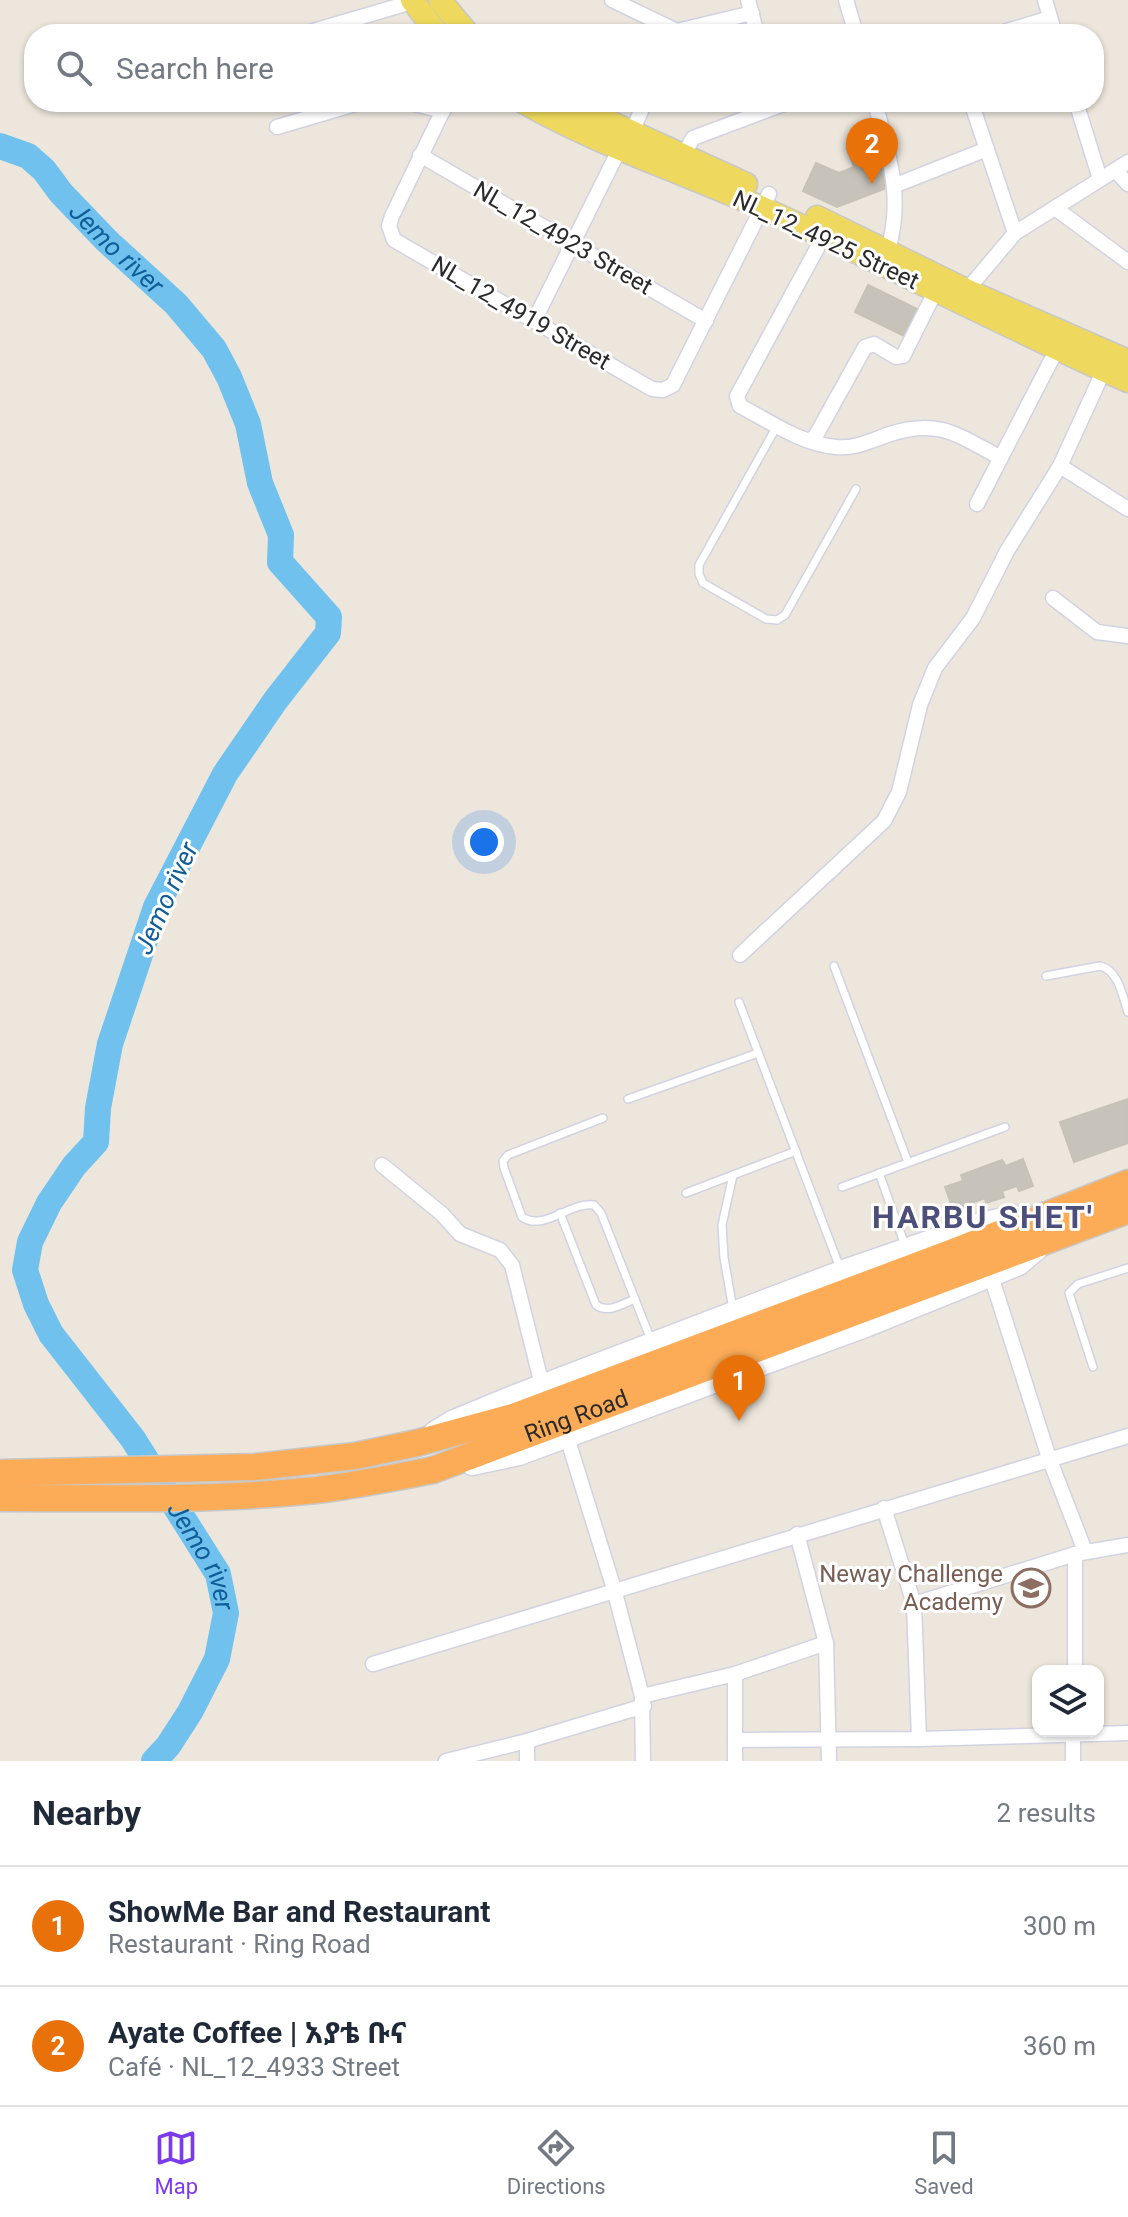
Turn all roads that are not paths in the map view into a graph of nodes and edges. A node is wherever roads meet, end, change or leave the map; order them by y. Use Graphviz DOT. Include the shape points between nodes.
graph roads {
  1 [pos="440,0"];
  2 [pos="612,0"];
  3 [pos="846,0"];
  4 [pos="1045,0"];
  5 [pos="412,1"];
  6 [pos="750,6"];
  7 [pos="1050,18"];
  8 [pos="336,24"];
  9 [pos="430,24"];
  10 [pos="460,24"];
  11 [pos="659,24"];
  12 [pos="701,24"];
  13 [pos="853,24"];
  14 [pos="1030,24"];
  15 [pos="1052,24"];
  16 [pos="328,112"];
  17 [pos="442,112"];
  18 [pos="542,112"];
  19 [pos="581,112"];
  20 [pos="640,112"];
  21 [pos="760,112"];
  22 [pos="878,112"];
  23 [pos="974,112"];
  24 [pos="1079,112"];
  25 [pos="277,127"];
  26 [pos="626,141"];
  27 [pos="987,149"];
  28 [pos="420,155"];
  29 [pos="678,164"];
  30 [pos="1122,166"];
  31 [pos="1100,179"];
  32 [pos="1128,184"];
  33 [pos="896,185"];
  34 [pos="766,201"];
  35 [pos="1055,208"];
  36 [pos="827,230"];
  37 [pos="1015,233"];
  38 [pos="572,245"];
  39 [pos="888,250"];
  40 [pos="1128,262"];
  41 [pos="935,292"];
  42 [pos="962,296"];
  43 [pos="534,321"];
  44 [pos="706,321"];
  45 [pos="1057,349"];
  46 [pos="1128,361"];
  47 [pos="1104,370"];
  48 [pos="1128,381"];
  49 [pos="777,426"];
  50 [pos="809,440"];
  51 [pos="1001,458"];
  52 [pos="1060,466"];
  53 [pos="856,489"];
  54 [pos="977,504"];
  55 [pos="1128,509"];
  56 [pos="1053,598"];
  57 [pos="1128,636"];
  58 [pos="740,955"];
  59 [pos="834,966"];
  60 [pos="1046,976"];
  61 [pos="739,1002"];
  62 [pos="1128,1012"];
  63 [pos="758,1053"];
  64 [pos="628,1099"];
  65 [pos="603,1118"];
  66 [pos="1005,1127"];
  67 [pos="796,1151"];
  68 [pos="908,1162"];
  69 [pos="382,1165"];
  70 [pos="879,1173"];
  71 [pos="733,1175"];
  72 [pos="1128,1183"];
  73 [pos="842,1187"];
  74 [pos="686,1193"];
  75 [pos="1128,1210"];
  76 [pos="560,1213"];
  77 [pos="1041,1230"];
  78 [pos="906,1247"];
  79 [pos="1128,1268"];
  80 [pos="841,1271"];
  81 [pos="991,1276"];
  82 [pos="635,1299"];
  83 [pos="733,1311"];
  84 [pos="652,1343"];
  85 [pos="1093,1367"];
  86 [pos="542,1385"];
  87 [pos="567,1437"];
  88 [pos="1127,1437"];
  89 [pos="417,1443"];
  90 [pos="1049,1458"];
  91 [pos="433,1470"];
  92 [pos="0,1473"];
  93 [pos="0,1498"];
  94 [pos="884,1508"];
  95 [pos="797,1534"];
  96 [pos="1128,1545"];
  97 [pos="1080,1552"];
  98 [pos="614,1589"];
  99 [pos="914,1604"];
  100 [pos="826,1643"];
  101 [pos="373,1664"];
  102 [pos="1075,1665"];
  103 [pos="735,1674"];
  104 [pos="643,1701"];
  105 [pos="1104,1733"];
  106 [pos="1128,1733"];
  107 [pos="1032,1734"];
  108 [pos="1073,1737"];
  109 [pos="829,1739"];
  110 [pos="919,1739"];
  111 [pos="735,1740"];
  112 [pos="527,1741"];
  113 [pos="446,1761"];
  114 [pos="527,1761"];
  115 [pos="643,1761"];
  116 [pos="735,1761"];
  117 [pos="829,1761"];
  118 [pos="1073,1761"];
  1 -- 10 [label="main road"];
  2 -- 11 [label="street"];
  3 -- 13 [label="street"];
  4 -- 7 [label="street"];
  5 -- 8 [label="street"];
  5 -- 9 [label="main road"];
  6 -- 12 [label="street"];
  7 -- 14 [label="street"];
  7 -- 15 [label="street"];
  16 -- 25 [label="street"];
  17 -- 28 [label="street"];
  18 -- 26 [label="main road, NL_12_4925 Street" via="571,127"];
  19 -- 26 [label="main road, NL_12_4925 Street"];
  20 -- 26 [label="street"];
  21 -- 29 [label="street" via="693,138"];
  22 -- 33 [label="street"];
  23 -- 27 [label="street"];
  24 -- 31 [label="street"];
  26 -- 29 [label="main road, NL_12_4925 Street"];
  26 -- 38 [label="street"];
  27 -- 33 [label="street"];
  27 -- 37 [label="street"];
  28 -- 38 [label="street, NL_12_4923 Street"];
  28 -- 43 [label="street, NL_12_4919 Street" via="389,226 394,240"];
  29 -- 34 [label="main road, NL_12_4925 Street"];
  30 -- 31 [label="street"];
  30 -- 32 [label="street"];
  31 -- 35 [label="street"];
  33 -- 39 [label="street"];
  34 -- 36 [label="main road, NL_12_4925 Street"];
  34 -- 44 [label="street"];
  35 -- 37 [label="street"];
  35 -- 40 [label="street"];
  36 -- 39 [label="main road, NL_12_4925 Street"];
  36 -- 41 [label="main road, NL_12_4925 Street"];
  36 -- 49 [label="street" via="737,396 740,406"];
  37 -- 42 [label="street"];
  38 -- 43 [label="street"];
  38 -- 44 [label="street, NL_12_4923 Street"];
  39 -- 42 [label="main road, NL_12_4925 Street"];
  41 -- 42 [label="main road, NL_12_4925 Street"];
  41 -- 50 [label="street" via="903,356 869,345"];
  42 -- 45 [label="main road, NL_12_4925 Street"];
  42 -- 46 [label="main road, NL_12_4925 Street"];
  43 -- 44 [label="street, NL_12_4919 Street" via="652,389 663,390 673,385"];
  45 -- 47 [label="main road, NL_12_4925 Street"];
  45 -- 51 [label="street"];
  47 -- 48 [label="main road, NL_12_4925 Street"];
  47 -- 52 [label="street"];
  49 -- 50 [label="street"];
  49 -- 53 [label="lane" via="699,565 703,583 766,619 777,620 785,615"];
  50 -- 51 [label="street" via="859,446 920,426 950,432"];
  51 -- 54 [label="street"];
  52 -- 55 [label="street"];
  52 -- 58 [label="street" via="973,618 935,668 920,705 899,792 884,821"];
  56 -- 57 [label="street" via="1097,632"];
  59 -- 68 [label="lane"];
  60 -- 62 [label="lane" via="1108,968"];
  61 -- 63 [label="lane"];
  63 -- 64 [label="lane"];
  63 -- 67 [label="lane"];
  65 -- 76 [label="lane" via="503,1161 522,1217 539,1222"];
  66 -- 68 [label="lane"];
  67 -- 71 [label="lane"];
  67 -- 80 [label="lane"];
  68 -- 70 [label="lane"];
  69 -- 86 [label="street" via="460,1234 500,1250 512,1265"];
  70 -- 73 [label="lane"];
  70 -- 78 [label="lane"];
  71 -- 74 [label="lane"];
  71 -- 83 [label="lane" via="722,1225"];
  72 -- 77 [label="highway, Ring Road"];
  75 -- 77 [label="highway, Ring Road"];
  76 -- 82 [label="lane" via="584,1204 601,1213"];
  76 -- 82 [label="lane" via="596,1305 611,1308"];
  77 -- 78 [label="street" via="1011,1216"];
  77 -- 81 [label="street" via="1028,1260"];
  77 -- 89 [label="highway, Ring Road" via="956,1251 516,1416"];
  77 -- 91 [label="highway, Ring Road"];
  78 -- 80 [label="street"];
  79 -- 85 [label="lane" via="1078,1284 1069,1293"];
  80 -- 83 [label="street"];
  81 -- 87 [label="street"];
  81 -- 90 [label="street"];
  82 -- 84 [label="lane"];
  83 -- 84 [label="street"];
  84 -- 86 [label="street"];
  86 -- 89 [label="street" via="452,1421"];
  87 -- 91 [label="street" via="509,1457"];
  87 -- 98 [label="street"];
  88 -- 90 [label="street"];
  89 -- 92 [label="highway, Ring Road" via="303,1462"];
  90 -- 94 [label="street"];
  90 -- 97 [label="street"];
  91 -- 93 [label="highway, Ring Road" via="306,1491"];
  94 -- 95 [label="street"];
  94 -- 99 [label="street"];
  95 -- 98 [label="street"];
  95 -- 100 [label="street"];
  96 -- 97 [label="street"];
  97 -- 99 [label="street"];
  97 -- 102 [label="street"];
  98 -- 101 [label="street"];
  98 -- 104 [label="street"];
  99 -- 110 [label="street"];
  100 -- 103 [label="street"];
  100 -- 109 [label="street"];
  103 -- 104 [label="street"];
  103 -- 111 [label="street"];
  104 -- 112 [label="street"];
  104 -- 115 [label="street"];
  105 -- 106 [label="street"];
  107 -- 110 [label="street"];
  108 -- 118 [label="street"];
  109 -- 110 [label="street"];
  109 -- 111 [label="street"];
  109 -- 117 [label="street"];
  111 -- 116 [label="street"];
  112 -- 113 [label="street"];
  112 -- 114 [label="street"];
}
